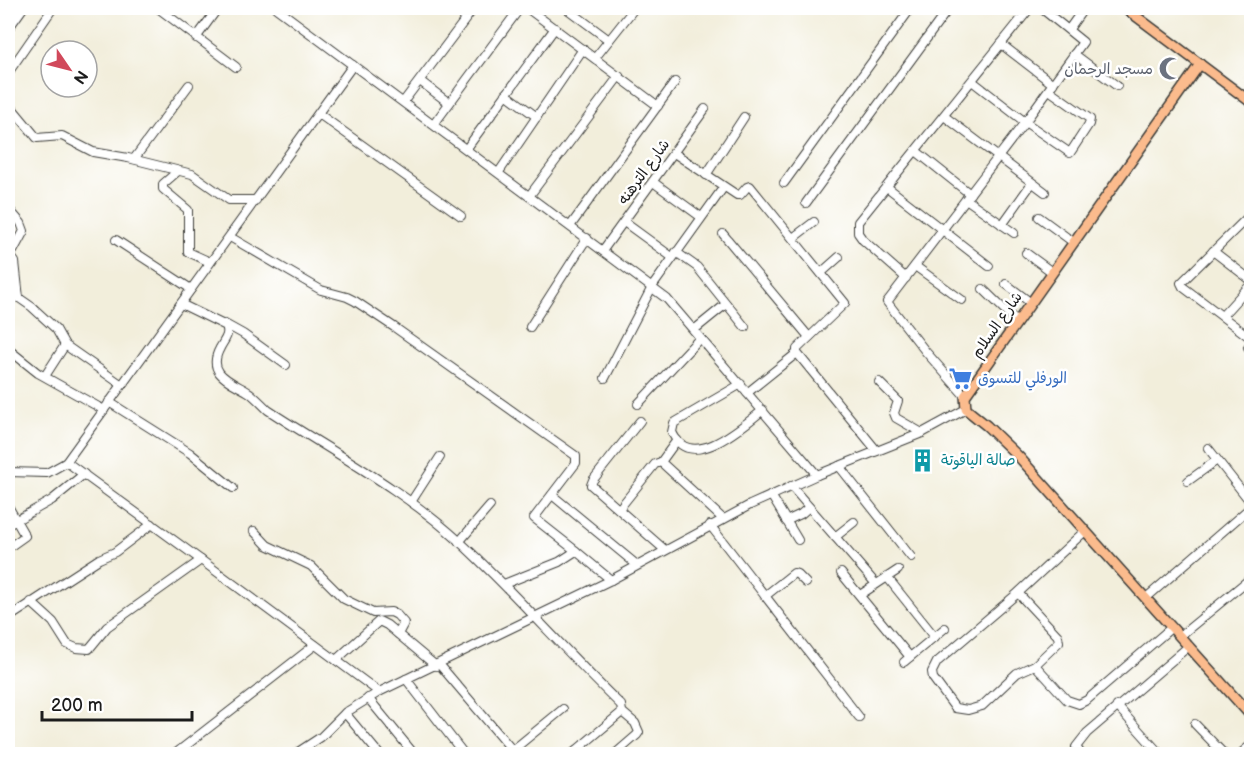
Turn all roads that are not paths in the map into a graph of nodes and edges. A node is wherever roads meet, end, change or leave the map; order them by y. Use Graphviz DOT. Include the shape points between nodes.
graph roads {
  1 [pos="23,8"];
  2 [pos="53,8"];
  3 [pos="158,8"];
  4 [pos="218,8"];
  5 [pos="276,8"];
  6 [pos="474,8"];
  7 [pos="520,8"];
  8 [pos="527,8"];
  9 [pos="566,8"];
  10 [pos="642,8"];
  11 [pos="911,8"];
  12 [pos="950,8"];
  13 [pos="1030,8"];
  14 [pos="1041,8"];
  15 [pos="1084,8"];
  16 [pos="1125,8"];
  17 [pos="632,9"];
  18 [pos="555,28"];
  19 [pos="8,29"];
  20 [pos="1069,29"];
  21 [pos="196,38"];
  22 [pos="609,40"];
  23 [pos="1001,44"];
  24 [pos="583,49"];
  25 [pos="1074,54"];
  26 [pos="595,58"];
  27 [pos="1200,64"];
  28 [pos="353,65"];
  29 [pos="236,67"];
  30 [pos="8,73"];
  31 [pos="619,76"];
  32 [pos="420,81"];
  33 [pos="972,81"];
  34 [pos="675,82"];
  35 [pos="189,85"];
  36 [pos="1117,86"];
  37 [pos="1051,87"];
  38 [pos="506,94"];
  39 [pos="404,101"];
  40 [pos="8,103"];
  41 [pos="1251,103"];
  42 [pos="449,104"];
  43 [pos="658,106"];
  44 [pos="705,109"];
  45 [pos="319,114"];
  46 [pos="944,116"];
  47 [pos="537,117"];
  48 [pos="744,117"];
  49 [pos="1025,122"];
  50 [pos="434,124"];
  51 [pos="467,148"];
  52 [pos="916,151"];
  53 [pos="674,153"];
  54 [pos="998,158"];
  55 [pos="134,159"];
  56 [pos="178,171"];
  57 [pos="499,172"];
  58 [pos="706,175"];
  59 [pos="653,182"];
  60 [pos="784,183"];
  61 [pos="1032,183"];
  62 [pos="887,187"];
  63 [pos="723,188"];
  64 [pos="1045,192"];
  65 [pos="530,195"];
  66 [pos="968,196"];
  67 [pos="256,200"];
  68 [pos="806,203"];
  69 [pos="8,208"];
  70 [pos="461,216"];
  71 [pos="701,217"];
  72 [pos="1039,217"];
  73 [pos="1250,217"];
  74 [pos="624,222"];
  75 [pos="814,222"];
  76 [pos="571,225"];
  77 [pos="1002,225"];
  78 [pos="942,230"];
  79 [pos="723,234"];
  80 [pos="1014,234"];
  81 [pos="230,237"];
  82 [pos="587,238"];
  83 [pos="793,238"];
  84 [pos="116,240"];
  85 [pos="1073,242"];
  86 [pos="603,250"];
  87 [pos="1213,251"];
  88 [pos="1026,253"];
  89 [pos="9,254"];
  90 [pos="674,254"];
  91 [pos="839,256"];
  92 [pos="210,262"];
  93 [pos="915,266"];
  94 [pos="989,266"];
  95 [pos="1052,272"];
  96 [pos="821,273"];
  97 [pos="906,278"];
  98 [pos="1251,282"];
  99 [pos="1006,284"];
  100 [pos="652,287"];
  101 [pos="191,289"];
  102 [pos="982,289"];
  103 [pos="962,300"];
  104 [pos="1031,303"];
  105 [pos="181,304"];
  106 [pos="726,304"];
  107 [pos="1222,316"];
  108 [pos="1017,322"];
  109 [pos="224,323"];
  110 [pos="530,327"];
  111 [pos="745,327"];
  112 [pos="694,330"];
  113 [pos="700,338"];
  114 [pos="809,338"];
  115 [pos="1251,341"];
  116 [pos="65,345"];
  117 [pos="8,349"];
  118 [pos="797,353"];
  119 [pos="1251,354"];
  120 [pos="286,365"];
  121 [pos="45,376"];
  122 [pos="604,378"];
  123 [pos="879,382"];
  124 [pos="741,384"];
  125 [pos="122,385"];
  126 [pos="747,393"];
  127 [pos="965,396"];
  128 [pos="109,402"];
  129 [pos="638,404"];
  130 [pos="104,410"];
  131 [pos="966,410"];
  132 [pos="763,411"];
  133 [pos="640,421"];
  134 [pos="922,434"];
  135 [pos="677,440"];
  136 [pos="1208,448"];
  137 [pos="877,451"];
  138 [pos="440,457"];
  139 [pos="1217,460"];
  140 [pos="67,462"];
  141 [pos="661,462"];
  142 [pos="840,466"];
  143 [pos="8,472"];
  144 [pos="84,474"];
  145 [pos="817,475"];
  146 [pos="1188,481"];
  147 [pos="791,486"];
  148 [pos="233,488"];
  149 [pos="552,495"];
  150 [pos="771,495"];
  151 [pos="411,502"];
  152 [pos="1251,505"];
  153 [pos="8,506"];
  154 [pos="490,506"];
  155 [pos="809,507"];
  156 [pos="619,509"];
  157 [pos="723,519"];
  158 [pos="16,520"];
  159 [pos="786,521"];
  160 [pos="854,522"];
  161 [pos="152,524"];
  162 [pos="8,525"];
  163 [pos="710,525"];
  164 [pos="254,531"];
  165 [pos="1085,531"];
  166 [pos="835,537"];
  167 [pos="798,540"];
  168 [pos="459,542"];
  169 [pos="8,548"];
  170 [pos="665,550"];
  171 [pos="576,551"];
  172 [pos="911,556"];
  173 [pos="201,560"];
  174 [pos="637,565"];
  175 [pos="898,570"];
  176 [pos="841,573"];
  177 [pos="887,577"];
  178 [pos="1251,577"];
  179 [pos="611,580"];
  180 [pos="806,583"];
  181 [pos="504,584"];
  182 [pos="876,584"];
  183 [pos="1017,593"];
  184 [pos="860,595"];
  185 [pos="765,596"];
  186 [pos="1146,598"];
  187 [pos="31,602"];
  188 [pos="536,617"];
  189 [pos="8,618"];
  190 [pos="1172,627"];
  191 [pos="945,628"];
  192 [pos="398,634"];
  193 [pos="1180,636"];
  194 [pos="934,637"];
  195 [pos="315,645"];
  196 [pos="1189,646"];
  197 [pos="336,660"];
  198 [pos="438,665"];
  199 [pos="1035,665"];
  200 [pos="406,679"];
  201 [pos="379,692"];
  202 [pos="368,698"];
  203 [pos="1117,706"];
  204 [pos="563,709"];
  205 [pos="346,712"];
  206 [pos="622,712"];
  207 [pos="859,717"];
  208 [pos="1251,717"];
  209 [pos="1196,724"];
  210 [pos="1251,744"];
  211 [pos="511,753"];
  212 [pos="175,754"];
  213 [pos="295,754"];
  214 [pos="379,754"];
  215 [pos="414,754"];
  216 [pos="464,754"];
  217 [pos="572,754"];
  218 [pos="615,754"];
  219 [pos="1081,754"];
  220 [pos="1160,754"];
  221 [pos="1224,754"];
  222 [pos="1240,754"];
  1 -- 19 [label="street"];
  2 -- 30 [label="street"];
  3 -- 21 [label="street"];
  4 -- 21 [label="street"];
  5 -- 28 [label="street"];
  6 -- 32 [label="street"];
  7 -- 42 [label="street"];
  8 -- 18 [label="street"];
  9 -- 22 [label="street"];
  10 -- 17 [label="street"];
  11 -- 60 [label="street"];
  12 -- 68 [label="street"];
  13 -- 23 [label="street"];
  14 -- 20 [label="street"];
  15 -- 20 [label="street"];
  16 -- 27 [label="main road"];
  17 -- 22 [label="street"];
  18 -- 24 [label="street"];
  18 -- 38 [label="street"];
  20 -- 25 [label="street" via="1083,41"];
  21 -- 29 [label="street"];
  22 -- 26 [label="street"];
  23 -- 33 [label="street"];
  23 -- 37 [label="street"];
  24 -- 26 [label="street"];
  24 -- 47 [label="street"];
  25 -- 36 [label="street"];
  25 -- 37 [label="street"];
  26 -- 31 [label="street"];
  27 -- 41 [label="main road"];
  27 -- 85 [label="main road, شارع السلام"];
  28 -- 39 [label="street"];
  28 -- 45 [label="street"];
  31 -- 43 [label="street"];
  31 -- 65 [label="street"];
  32 -- 39 [label="street"];
  32 -- 42 [label="street"];
  33 -- 46 [label="street"];
  33 -- 49 [label="street"];
  34 -- 43 [label="street"];
  35 -- 55 [label="street"];
  37 -- 49 [label="street"];
  37 -- 49 [label="street" via="1090,119 1071,152"];
  38 -- 47 [label="street"];
  38 -- 51 [label="street"];
  39 -- 50 [label="street"];
  40 -- 55 [label="street" via="37,138 62,136 93,152"];
  42 -- 50 [label="street"];
  43 -- 76 [label="street"];
  44 -- 53 [label="street, شارع الترهنه"];
  45 -- 67 [label="street"];
  45 -- 70 [label="street"];
  46 -- 52 [label="street"];
  46 -- 54 [label="street"];
  47 -- 57 [label="street"];
  48 -- 58 [label="street"];
  49 -- 54 [label="street"];
  50 -- 51 [label="street"];
  51 -- 57 [label="street"];
  52 -- 62 [label="street"];
  52 -- 66 [label="street"];
  53 -- 58 [label="street"];
  53 -- 59 [label="street, شارع الترهنه"];
  54 -- 61 [label="street"];
  54 -- 66 [label="street"];
  55 -- 56 [label="street"];
  56 -- 67 [label="street" via="192,174 229,200"];
  56 -- 92 [label="street" via="163,189 188,210 188,252"];
  57 -- 65 [label="street"];
  58 -- 63 [label="street"];
  59 -- 71 [label="street"];
  59 -- 74 [label="street, شارع الترهنه"];
  61 -- 64 [label="street"];
  61 -- 77 [label="street"];
  62 -- 78 [label="street"];
  62 -- 97 [label="street" via="857,228 863,240"];
  63 -- 71 [label="street"];
  63 -- 83 [label="street" via="738,196 750,186"];
  65 -- 76 [label="street"];
  66 -- 77 [label="street"];
  66 -- 78 [label="street"];
  67 -- 81 [label="street"];
  69 -- 89 [label="street" via="24,231"];
  71 -- 90 [label="street"];
  72 -- 85 [label="street"];
  73 -- 87 [label="street"];
  74 -- 86 [label="street, شارع الترهنه"];
  74 -- 90 [label="street"];
  75 -- 83 [label="street"];
  76 -- 82 [label="street"];
  77 -- 80 [label="street"];
  78 -- 93 [label="street"];
  78 -- 94 [label="street"];
  79 -- 114 [label="street"];
  81 -- 92 [label="street"];
  81 -- 149 [label="street" via="321,290 355,301 576,456 576,463"];
  82 -- 86 [label="street"];
  82 -- 110 [label="street"];
  83 -- 96 [label="street"];
  84 -- 101 [label="street"];
  85 -- 95 [label="main road, شارع السلام"];
  86 -- 100 [label="street"];
  87 -- 98 [label="street"];
  87 -- 107 [label="street" via="1181,285"];
  88 -- 95 [label="street"];
  89 -- 116 [label="street" via="10,284 19,298 56,329"];
  90 -- 100 [label="street"];
  90 -- 106 [label="street" via="697,267"];
  91 -- 96 [label="street"];
  92 -- 101 [label="street"];
  93 -- 97 [label="street"];
  93 -- 103 [label="street"];
  95 -- 104 [label="main road, شارع السلام"];
  96 -- 114 [label="street" via="845,303"];
  97 -- 127 [label="street" via="888,303"];
  98 -- 107 [label="street"];
  99 -- 104 [label="street"];
  100 -- 112 [label="street"];
  100 -- 122 [label="street"];
  101 -- 105 [label="street"];
  102 -- 108 [label="street"];
  104 -- 108 [label="main road, شارع السلام"];
  105 -- 109 [label="street"];
  105 -- 125 [label="street"];
  106 -- 111 [label="street"];
  106 -- 112 [label="street"];
  107 -- 115 [label="street"];
  108 -- 127 [label="main road, شارع السلام"];
  109 -- 120 [label="street"];
  109 -- 151 [label="street" via="228,333 216,356 223,378"];
  112 -- 113 [label="street"];
  113 -- 124 [label="street"];
  113 -- 129 [label="street"];
  114 -- 118 [label="street"];
  115 -- 119 [label="street"];
  116 -- 121 [label="street"];
  116 -- 125 [label="street"];
  117 -- 121 [label="street"];
  118 -- 126 [label="street"];
  118 -- 137 [label="street"];
  121 -- 130 [label="street"];
  123 -- 134 [label="street" via="898,401 896,418"];
  124 -- 126 [label="street"];
  124 -- 135 [label="street" via="674,423 672,432"];
  125 -- 128 [label="street"];
  126 -- 132 [label="street"];
  127 -- 131 [label="main road"];
  128 -- 130 [label="street"];
  128 -- 148 [label="street" via="190,453"];
  130 -- 140 [label="street"];
  131 -- 134 [label="street"];
  131 -- 165 [label="main road" via="1010,447"];
  132 -- 135 [label="street" via="734,433 704,448 689,447"];
  132 -- 145 [label="street"];
  133 -- 156 [label="street" via="591,483"];
  134 -- 137 [label="street"];
  135 -- 141 [label="street"];
  136 -- 139 [label="street"];
  137 -- 142 [label="street"];
  138 -- 151 [label="street"];
  139 -- 146 [label="street"];
  139 -- 152 [label="street"];
  140 -- 143 [label="street" via="47,473"];
  140 -- 144 [label="street"];
  141 -- 156 [label="street" via="655,464"];
  141 -- 157 [label="street"];
  142 -- 145 [label="street"];
  142 -- 172 [label="street"];
  144 -- 158 [label="street" via="52,500"];
  144 -- 161 [label="street"];
  145 -- 147 [label="street"];
  147 -- 150 [label="street"];
  147 -- 155 [label="street"];
  149 -- 171 [label="street" via="534,518"];
  149 -- 174 [label="street"];
  150 -- 157 [label="street"];
  150 -- 159 [label="street"];
  151 -- 168 [label="street"];
  152 -- 186 [label="street"];
  153 -- 158 [label="street"];
  154 -- 168 [label="street"];
  155 -- 159 [label="street"];
  155 -- 166 [label="street"];
  156 -- 170 [label="street"];
  157 -- 163 [label="street"];
  158 -- 162 [label="street"];
  158 -- 169 [label="street" via="25,536"];
  159 -- 167 [label="street"];
  160 -- 166 [label="street"];
  161 -- 173 [label="street"];
  161 -- 187 [label="street" via="115,552"];
  163 -- 170 [label="street"];
  163 -- 185 [label="street"];
  164 -- 192 [label="street" via="267,545 311,566 344,599 374,613 397,615 404,623"];
  165 -- 183 [label="street"];
  165 -- 186 [label="main road"];
  166 -- 182 [label="street"];
  168 -- 181 [label="street"];
  170 -- 174 [label="street"];
  171 -- 179 [label="street"];
  171 -- 181 [label="street"];
  173 -- 187 [label="street" via="107,627 88,650 70,646 53,622"];
  173 -- 195 [label="street"];
  174 -- 179 [label="street"];
  175 -- 177 [label="street"];
  176 -- 184 [label="street"];
  177 -- 182 [label="street"];
  177 -- 194 [label="street"];
  178 -- 193 [label="street"];
  179 -- 188 [label="street"];
  180 -- 185 [label="street" via="794,573"];
  181 -- 188 [label="street"];
  182 -- 184 [label="street"];
  183 -- 199 [label="street" via="1059,638"];
  183 -- 199 [label="street" via="943,656 934,667 933,678 952,706 976,709 1017,673"];
  184 -- 194 [label="street" via="907,659"];
  185 -- 207 [label="street"];
  186 -- 190 [label="main road"];
  187 -- 189 [label="street"];
  188 -- 198 [label="street"];
  188 -- 206 [label="street" via="621,705"];
  190 -- 193 [label="main road"];
  190 -- 199 [label="street" via="1083,703 1067,700"];
  191 -- 194 [label="street"];
  192 -- 197 [label="street" via="379,621"];
  192 -- 198 [label="street"];
  193 -- 196 [label="main road"];
  195 -- 197 [label="street"];
  195 -- 212 [label="street"];
  196 -- 203 [label="street"];
  196 -- 208 [label="main road"];
  197 -- 201 [label="street"];
  198 -- 200 [label="street"];
  198 -- 211 [label="street"];
  200 -- 201 [label="street"];
  200 -- 216 [label="street"];
  201 -- 202 [label="street"];
  202 -- 205 [label="street"];
  202 -- 215 [label="street"];
  203 -- 219 [label="street" via="1077,744"];
  203 -- 220 [label="street"];
  204 -- 211 [label="street"];
  205 -- 213 [label="street" via="321,738"];
  205 -- 214 [label="street"];
  206 -- 217 [label="street"];
  206 -- 218 [label="street" via="639,732"];
  209 -- 221 [label="street"];
  210 -- 222 [label="street"];
}
